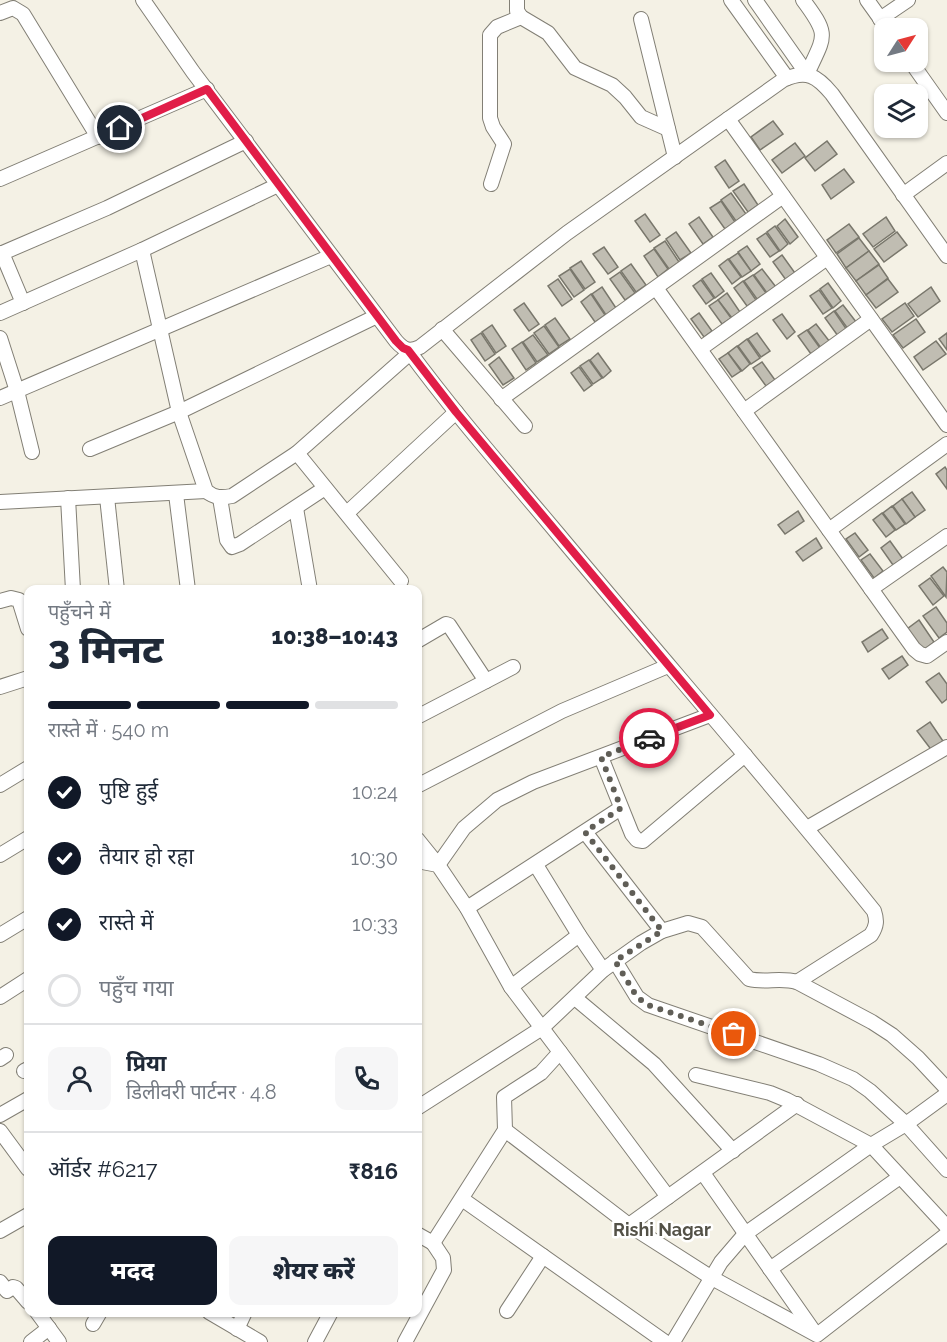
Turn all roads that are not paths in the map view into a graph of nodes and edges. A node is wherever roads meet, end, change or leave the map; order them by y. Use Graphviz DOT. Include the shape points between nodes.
graph roads {
  1 [pos="143,0"];
  2 [pos="517,0"];
  3 [pos="731,0"];
  4 [pos="755,0"];
  5 [pos="803,0"];
  6 [pos="867,0"];
  7 [pos="908,0"];
  8 [pos="0,13"];
  9 [pos="521,17"];
  10 [pos="880,18"];
  11 [pos="890,18"];
  12 [pos="641,20"];
  13 [pos="917,72"];
  14 [pos="807,74"];
  15 [pos="787,78"];
  16 [pos="207,89"];
  17 [pos="947,112"];
  18 [pos="728,119"];
  19 [pos="668,129"];
  20 [pos="98,137"];
  21 [pos="246,141"];
  22 [pos="675,157"];
  23 [pos="947,163"];
  24 [pos="0,179"];
  25 [pos="491,184"];
  26 [pos="278,185"];
  27 [pos="903,195"];
  28 [pos="783,196"];
  29 [pos="142,250"];
  30 [pos="1,253"];
  31 [pos="331,256"];
  32 [pos="947,256"];
  33 [pos="827,258"];
  34 [pos="656,288"];
  35 [pos="23,303"];
  36 [pos="0,314"];
  37 [pos="377,316"];
  38 [pos="871,319"];
  39 [pos="442,329"];
  40 [pos="159,330"];
  41 [pos="0,338"];
  42 [pos="700,349"];
  43 [pos="409,351"];
  44 [pos="17,391"];
  45 [pos="0,398"];
  46 [pos="501,399"];
  47 [pos="744,411"];
  48 [pos="179,412"];
  49 [pos="456,412"];
  50 [pos="947,425"];
  51 [pos="525,426"];
  52 [pos="947,444"];
  53 [pos="90,449"];
  54 [pos="32,452"];
  55 [pos="297,453"];
  56 [pos="325,488"];
  57 [pos="206,491"];
  58 [pos="177,494"];
  59 [pos="107,497"];
  60 [pos="68,498"];
  61 [pos="220,498"];
  62 [pos="0,502"];
  63 [pos="296,508"];
  64 [pos="347,513"];
  65 [pos="829,530"];
  66 [pos="947,536"];
  67 [pos="402,581"];
  68 [pos="73,585"];
  69 [pos="116,585"];
  70 [pos="187,585"];
  71 [pos="309,585"];
  72 [pos="871,589"];
  73 [pos="0,601"];
  74 [pos="24,616"];
  75 [pos="422,638"];
  76 [pos="947,642"];
  77 [pos="668,666"];
  78 [pos="513,667"];
  79 [pos="24,679"];
  80 [pos="486,681"];
  81 [pos="0,687"];
  82 [pos="422,714"];
  83 [pos="710,715"];
  84 [pos="947,747"];
  85 [pos="745,755"];
  86 [pos="601,757"];
  87 [pos="24,774"];
  88 [pos="422,783"];
  89 [pos="0,785"];
  90 [pos="621,808"];
  91 [pos="807,828"];
  92 [pos="585,832"];
  93 [pos="24,840"];
  94 [pos="422,845"];
  95 [pos="0,855"];
  96 [pos="422,862"];
  97 [pos="438,865"];
  98 [pos="536,865"];
  99 [pos="467,908"];
  100 [pos="24,920"];
  101 [pos="662,931"];
  102 [pos="0,935"];
  103 [pos="579,935"];
  104 [pos="609,965"];
  105 [pos="24,982"];
  106 [pos="797,982"];
  107 [pos="511,987"];
  108 [pos="0,997"];
  109 [pos="575,998"];
  110 [pos="542,1028"];
  111 [pos="560,1052"];
  112 [pos="696,1075"];
  113 [pos="947,1089"];
  114 [pos="947,1094"];
  115 [pos="24,1101"];
  116 [pos="796,1104"];
  117 [pos="422,1105"];
  118 [pos="0,1115"];
  119 [pos="906,1124"];
  120 [pos="505,1130"];
  121 [pos="0,1131"];
  122 [pos="871,1146"];
  123 [pos="734,1151"];
  124 [pos="24,1161"];
  125 [pos="947,1170"];
  126 [pos="703,1173"];
  127 [pos="900,1177"];
  128 [pos="668,1197"];
  129 [pos="462,1199"];
  130 [pos="24,1217"];
  131 [pos="629,1225"];
  132 [pos="947,1227"];
  133 [pos="0,1231"];
  134 [pos="745,1234"];
  135 [pos="947,1234"];
  136 [pos="422,1237"];
  137 [pos="433,1243"];
  138 [pos="543,1256"];
  139 [pos="770,1269"];
  140 [pos="712,1278"];
  141 [pos="2,1290"];
  142 [pos="24,1297"];
  143 [pos="422,1311"];
  144 [pos="507,1311"];
  145 [pos="41,1317"];
  146 [pos="217,1317"];
  147 [pos="243,1317"];
  148 [pos="328,1317"];
  149 [pos="419,1317"];
  150 [pos="49,1328"];
  151 [pos="237,1329"];
  152 [pos="819,1339"];
  153 [pos="31,1342"];
  154 [pos="59,1342"];
  155 [pos="260,1342"];
  156 [pos="315,1342"];
  157 [pos="405,1342"];
  158 [pos="665,1342"];
  159 [pos="673,1342"];
  1 -- 16 [label="street"];
  2 -- 9 [label="street"];
  3 -- 15 [label="street"];
  4 -- 14 [label="street"];
  5 -- 14 [label="street" via="822,31 820,46"];
  6 -- 10 [label="street"];
  7 -- 11 [label="street"];
  8 -- 20 [label="street" via="13,8 23,14"];
  9 -- 19 [label="street" via="548,33 575,68 612,85 641,117"];
  9 -- 25 [label="street" via="497,27 490,35 490,118 504,144"];
  12 -- 19 [label="street"];
  13 -- 17 [label="street"];
  14 -- 15 [label="street"];
  14 -- 27 [label="street" via="821,81 832,94"];
  15 -- 18 [label="street"];
  16 -- 20 [label="street"];
  16 -- 21 [label="street"];
  18 -- 22 [label="street"];
  18 -- 28 [label="street"];
  19 -- 22 [label="street"];
  20 -- 24 [label="street"];
  21 -- 26 [label="street"];
  21 -- 30 [label="street" via="107,208"];
  22 -- 39 [label="street"];
  23 -- 27 [label="street"];
  26 -- 29 [label="street"];
  26 -- 31 [label="street"];
  27 -- 32 [label="street"];
  28 -- 33 [label="street"];
  28 -- 34 [label="street"];
  29 -- 35 [label="street"];
  29 -- 40 [label="street"];
  30 -- 35 [label="street"];
  31 -- 37 [label="street"];
  31 -- 40 [label="street"];
  33 -- 38 [label="street"];
  33 -- 42 [label="street"];
  34 -- 42 [label="street"];
  34 -- 46 [label="street"];
  35 -- 36 [label="street"];
  37 -- 43 [label="street"];
  37 -- 48 [label="street"];
  38 -- 47 [label="street"];
  38 -- 50 [label="street"];
  39 -- 43 [label="street"];
  39 -- 46 [label="street"];
  40 -- 44 [label="street"];
  40 -- 48 [label="street"];
  41 -- 44 [label="street"];
  42 -- 47 [label="street"];
  43 -- 49 [label="street"];
  43 -- 55 [label="street"];
  44 -- 45 [label="street"];
  44 -- 54 [label="street"];
  46 -- 51 [label="street"];
  47 -- 65 [label="street"];
  48 -- 53 [label="street"];
  48 -- 57 [label="street"];
  49 -- 64 [label="street"];
  49 -- 77 [label="street"];
  52 -- 65 [label="street"];
  55 -- 56 [label="street"];
  55 -- 61 [label="street" via="232,496"];
  56 -- 63 [label="street"];
  56 -- 64 [label="street"];
  57 -- 58 [label="street"];
  57 -- 61 [label="street"];
  58 -- 59 [label="street"];
  58 -- 70 [label="street"];
  59 -- 60 [label="street"];
  59 -- 69 [label="street"];
  60 -- 62 [label="street"];
  60 -- 68 [label="street"];
  61 -- 63 [label="street" via="226,540 232,547"];
  63 -- 71 [label="street"];
  64 -- 67 [label="street"];
  65 -- 72 [label="street"];
  66 -- 72 [label="street"];
  72 -- 76 [label="street" via="920,654 927,656"];
  73 -- 74 [label="street" via="19,600"];
  75 -- 80 [label="street" via="449,625"];
  77 -- 83 [label="street"];
  77 -- 88 [label="street" via="562,711"];
  78 -- 80 [label="street"];
  79 -- 81 [label="street"];
  80 -- 82 [label="street"];
  83 -- 85 [label="street"];
  83 -- 86 [label="street"];
  84 -- 91 [label="street"];
  85 -- 90 [label="street" via="643,841 632,834"];
  85 -- 91 [label="street"];
  86 -- 90 [label="street"];
  86 -- 97 [label="street" via="497,800 464,828"];
  87 -- 89 [label="street"];
  90 -- 92 [label="street"];
  91 -- 106 [label="street" via="874,910 877,919 871,935"];
  92 -- 98 [label="street"];
  92 -- 101 [label="street"];
  93 -- 95 [label="street"];
  94 -- 97 [label="street"];
  96 -- 97 [label="street"];
  97 -- 99 [label="street"];
  98 -- 99 [label="street"];
  98 -- 103 [label="street"];
  99 -- 107 [label="street"];
  100 -- 102 [label="street"];
  101 -- 104 [label="street"];
  101 -- 106 [label="street" via="695,924 748,979"];
  103 -- 104 [label="street"];
  103 -- 107 [label="street"];
  104 -- 109 [label="street"];
  104 -- 119 [label="street" via="648,1005 837,1071 870,1091"];
  105 -- 108 [label="street"];
  106 -- 113 [label="street" via="892,1035"];
  107 -- 110 [label="street"];
  109 -- 110 [label="street"];
  109 -- 123 [label="street" via="654,1064"];
  110 -- 111 [label="street"];
  110 -- 117 [label="street"];
  111 -- 120 [label="street" via="541,1073 504,1097"];
  111 -- 128 [label="street"];
  112 -- 116 [label="street" via="770,1093"];
  114 -- 119 [label="street"];
  115 -- 118 [label="street"];
  116 -- 122 [label="street"];
  116 -- 123 [label="street"];
  119 -- 122 [label="street"];
  119 -- 125 [label="street"];
  120 -- 129 [label="street"];
  120 -- 131 [label="street"];
  121 -- 124 [label="street"];
  122 -- 127 [label="street"];
  122 -- 134 [label="street"];
  123 -- 126 [label="street"];
  126 -- 128 [label="street"];
  126 -- 134 [label="street"];
  127 -- 132 [label="street"];
  127 -- 139 [label="street"];
  128 -- 131 [label="street"];
  129 -- 137 [label="street"];
  129 -- 138 [label="street"];
  130 -- 133 [label="street"];
  131 -- 140 [label="street"];
  134 -- 139 [label="street"];
  134 -- 140 [label="street"];
  135 -- 152 [label="street"];
  136 -- 137 [label="street"];
  137 -- 143 [label="street" via="443,1258 444,1270"];
  138 -- 144 [label="street"];
  138 -- 158 [label="street"];
  139 -- 152 [label="street"];
  140 -- 152 [label="street"];
  140 -- 159 [label="street"];
  141 -- 142 [label="street" via="16,1288"];
  145 -- 150 [label="street"];
  146 -- 151 [label="street"];
  147 -- 151 [label="street"];
  148 -- 156 [label="street"];
  149 -- 157 [label="street"];
  150 -- 153 [label="street"];
  150 -- 154 [label="street"];
  151 -- 155 [label="street"];
}
